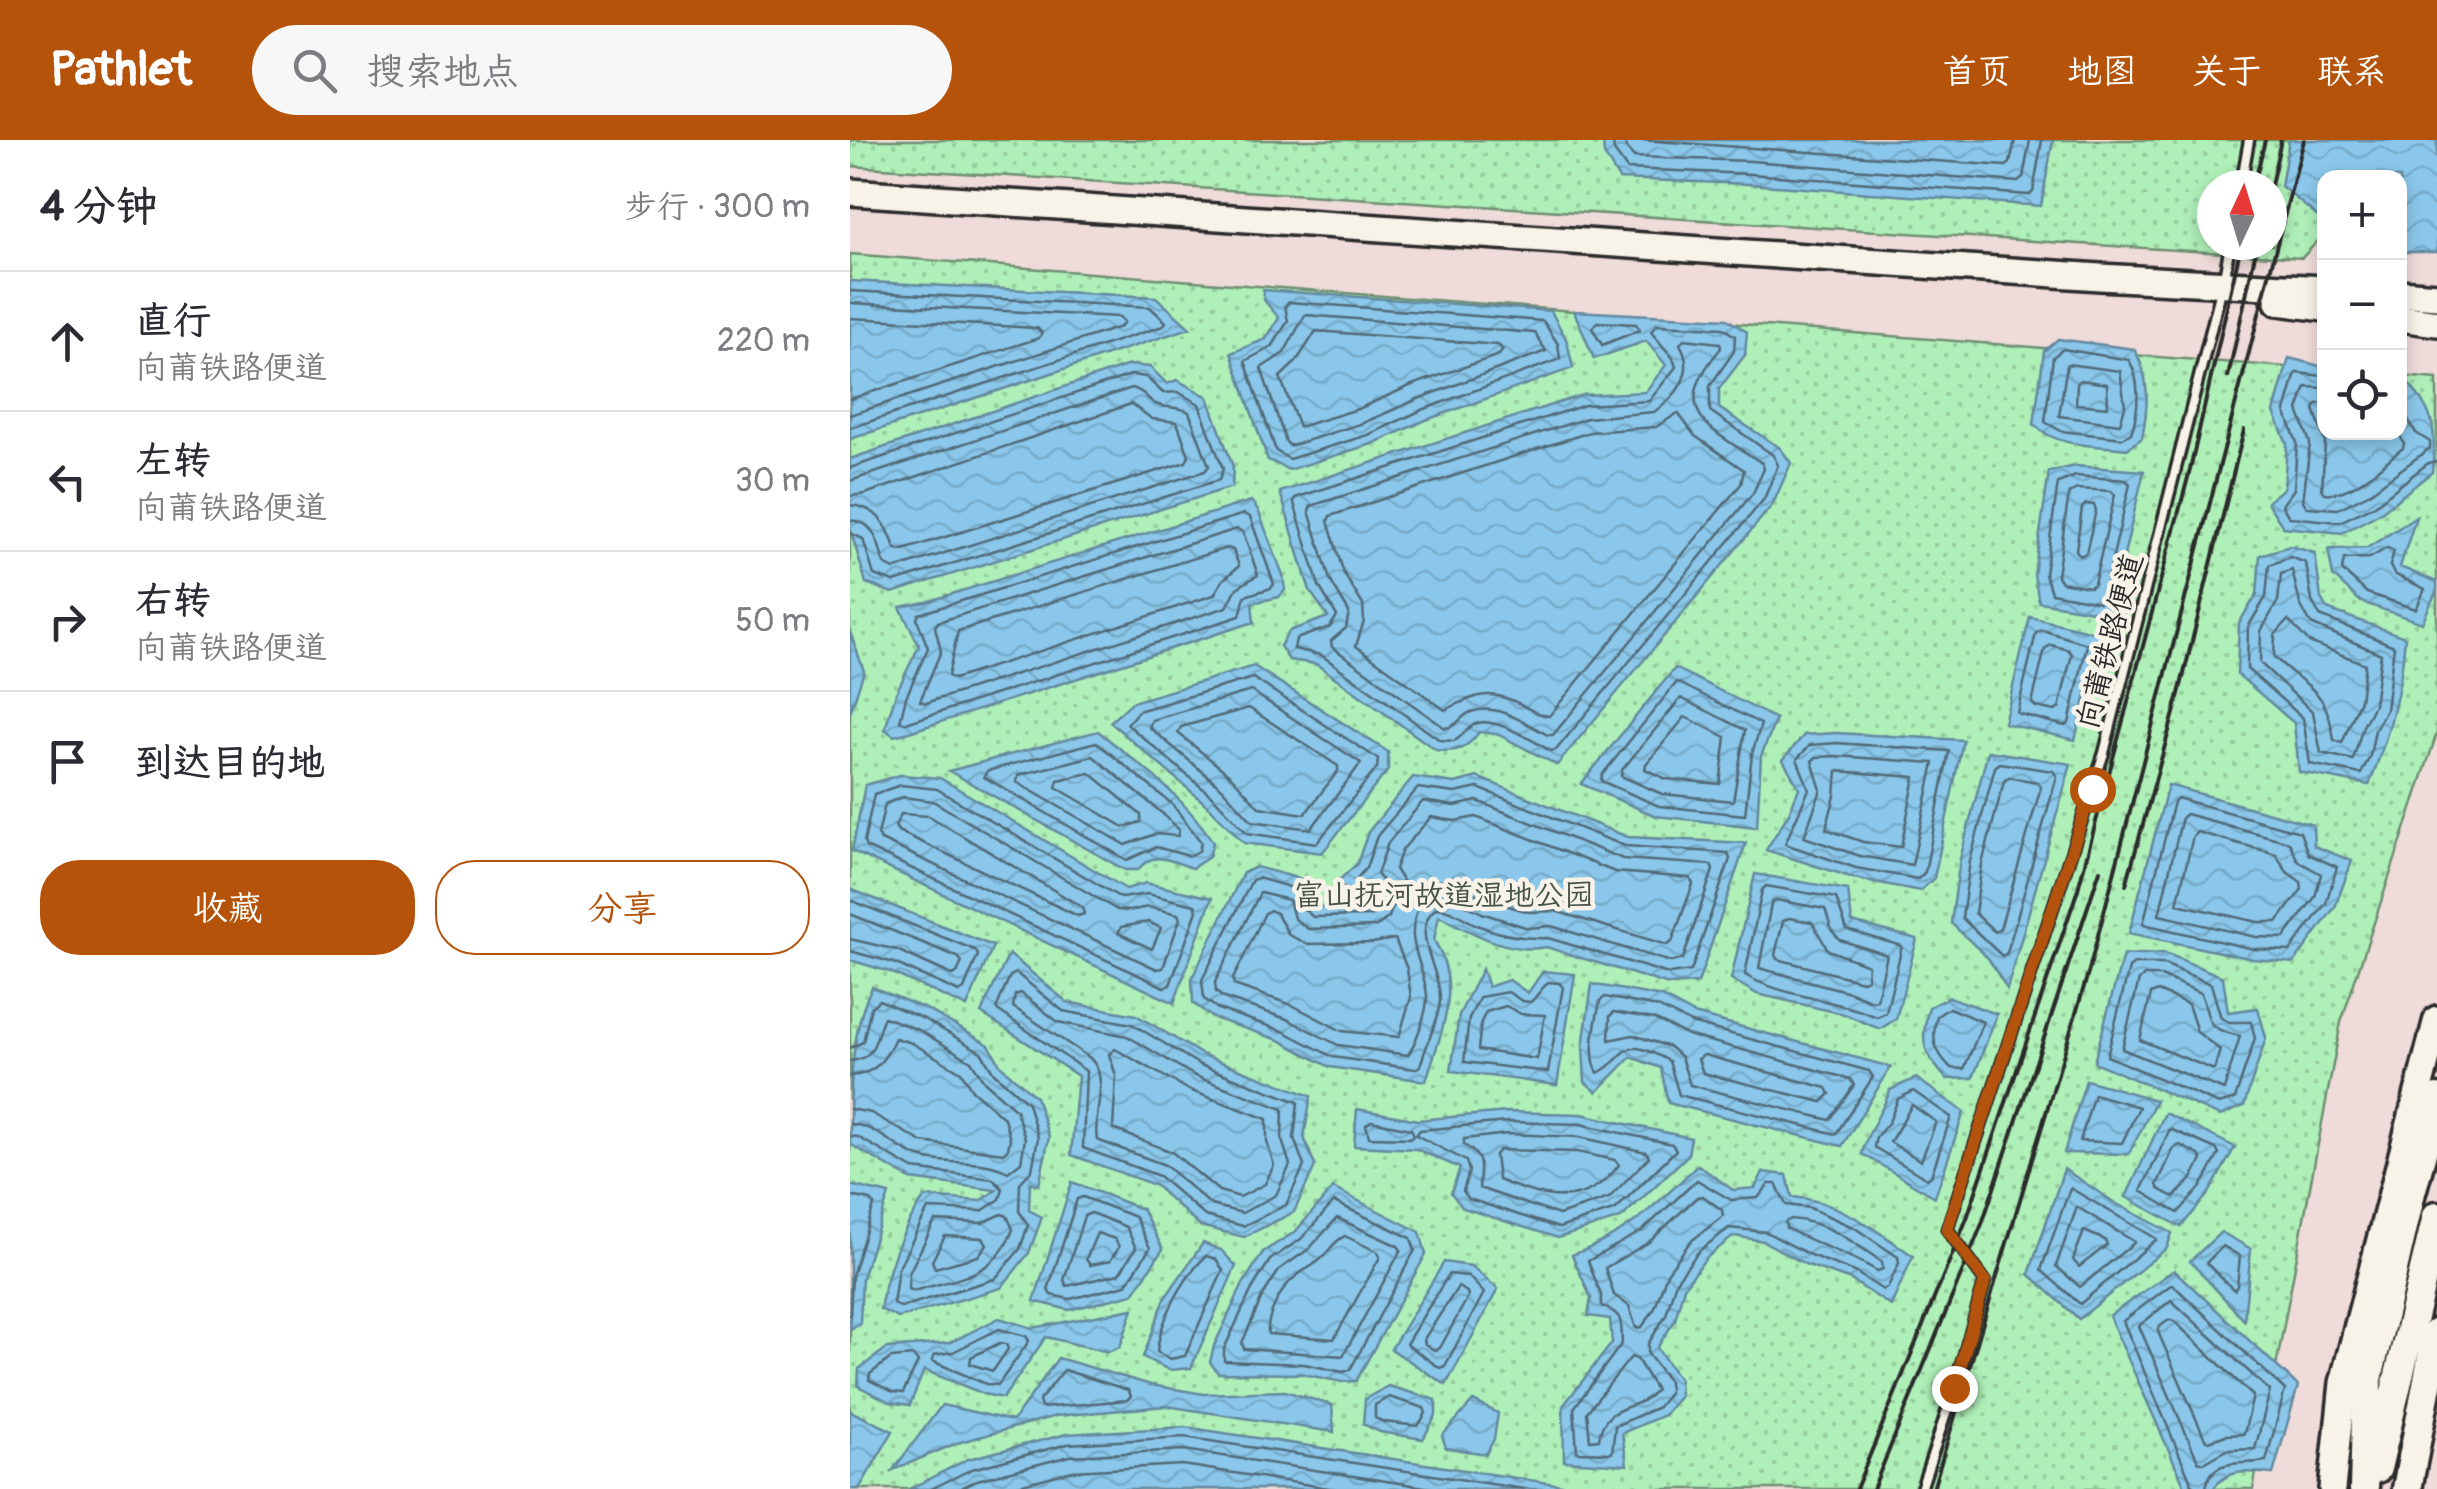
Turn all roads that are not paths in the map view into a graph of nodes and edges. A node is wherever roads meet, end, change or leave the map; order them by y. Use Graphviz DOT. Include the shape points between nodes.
graph roads {
  1 [pos="2249,140"];
  2 [pos="2244,170"];
  3 [pos="850,192"];
  4 [pos="2227,260"];
  5 [pos="2222,289"];
  6 [pos="2317,289"];
  7 [pos="2407,294"];
  8 [pos="2437,296"];
  9 [pos="2317,307"];
  10 [pos="2407,319"];
  11 [pos="2437,322"];
  12 [pos="2437,1019"];
  13 [pos="2437,1099"];
  14 [pos="2437,1216"];
  15 [pos="2437,1333"];
  16 [pos="2437,1424"];
  17 [pos="1921,1489"];
  18 [pos="2332,1489"];
  19 [pos="2368,1489"];
  20 [pos="2407,1489"];
  21 [pos="2416,1489"];
  1 -- 2 [label="lane"];
  3 -- 5 [label="main road"];
  4 -- 5 [label="lane, 向莆铁路便道"];
  5 -- 6 [label="main road"];
  5 -- 9 [label="main road"];
  5 -- 17 [label="lane, 向莆铁路便道" via="2104,753 1947,1229 1985,1281"];
  7 -- 8 [label="main road"];
  10 -- 11 [label="main road"];
  12 -- 18 [label="main road" via="2343,1383"];
  13 -- 19 [label="highway" via="2367,1383"];
  14 -- 19 [label="highway"];
  15 -- 20 [label="highway"];
  16 -- 21 [label="highway"];
}
